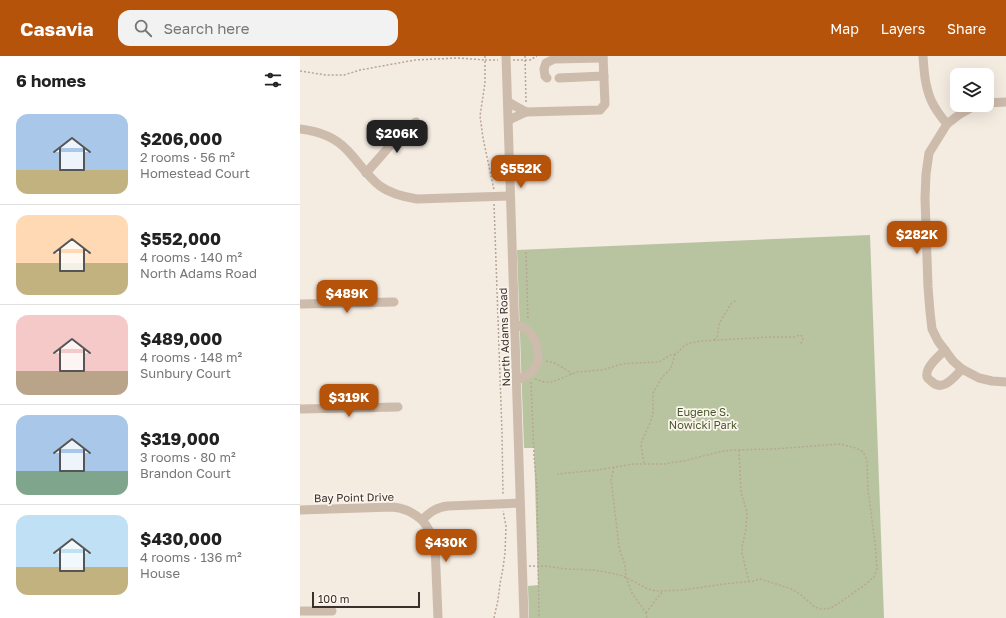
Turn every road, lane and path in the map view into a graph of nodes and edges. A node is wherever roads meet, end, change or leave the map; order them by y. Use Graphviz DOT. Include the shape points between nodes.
graph roads {
  1 [pos="485,56"];
  2 [pos="506,56"];
  3 [pos="525,56"];
  4 [pos="537,56"];
  5 [pos="923,56"];
  6 [pos="603,57"];
  7 [pos="486,60"];
  8 [pos="525,60"];
  9 [pos="300,71"];
  10 [pos="604,76"];
  11 [pos="547,78"];
  12 [pos="559,78"];
  13 [pos="508,102"];
  14 [pos="1006,102"];
  15 [pos="994,103"];
  16 [pos="526,112"];
  17 [pos="964,112"];
  18 [pos="508,120"];
  19 [pos="416,122"];
  20 [pos="947,124"];
  21 [pos="300,129"];
  22 [pos="366,173"];
  23 [pos="494,196"];
  24 [pos="510,196"];
  25 [pos="526,252"];
  26 [pos="737,300"];
  27 [pos="394,302"];
  28 [pos="300,304"];
  29 [pos="515,324"];
  30 [pos="529,332"];
  31 [pos="714,340"];
  32 [pos="800,344"];
  33 [pos="944,350"];
  34 [pos="676,354"];
  35 [pos="538,361"];
  36 [pos="962,369"];
  37 [pos="530,374"];
  38 [pos="572,374"];
  39 [pos="517,380"];
  40 [pos="1006,382"];
  41 [pos="398,407"];
  42 [pos="300,409"];
  43 [pos="739,450"];
  44 [pos="644,463"];
  45 [pos="614,467"];
  46 [pos="557,474"];
  47 [pos="502,504"];
  48 [pos="520,504"];
  49 [pos="300,510"];
  50 [pos="422,520"];
  51 [pos="539,566"];
  52 [pos="522,567"];
  53 [pos="626,578"];
  54 [pos="749,582"];
  55 [pos="663,591"];
  56 [pos="300,611"];
  57 [pos="332,611"];
  58 [pos="646,613"];
  59 [pos="438,618"];
  60 [pos="494,618"];
  61 [pos="524,618"];
  62 [pos="539,618"];
  63 [pos="647,618"];
  1 -- 7 [label="path"];
  2 -- 13 [label="street, North Adams Road"];
  3 -- 8 [label="path"];
  4 -- 8 [label="path"];
  5 -- 20 [label="street" via="931,101"];
  6 -- 10 [label="street"];
  6 -- 11 [label="street" via="554,59 546,63 544,69"];
  7 -- 9 [label="path" via="415,60 344,75"];
  7 -- 23 [label="path" via="480,116"];
  8 -- 16 [label="path"];
  10 -- 12 [label="street"];
  10 -- 16 [label="street" via="605,104 600,110"];
  13 -- 16 [label="street"];
  13 -- 18 [label="street, North Adams Road"];
  14 -- 15 [label="street"];
  16 -- 18 [label="street"];
  17 -- 20 [label="street"];
  18 -- 24 [label="street, North Adams Road"];
  19 -- 22 [label="street" via="402,132"];
  20 -- 33 [label="street" via="930,153 925,198 932,329"];
  21 -- 22 [label="street" via="326,134 336,140 347,149"];
  22 -- 23 [label="street" via="390,192 417,199"];
  23 -- 24 [label="street"];
  23 -- 47 [label="path"];
  24 -- 29 [label="street, North Adams Road"];
  25 -- 30 [label="path"];
  26 -- 31 [label="path" via="730,305"];
  27 -- 28 [label="street"];
  29 -- 30 [label="street"];
  29 -- 39 [label="street, North Adams Road"];
  30 -- 35 [label="street" via="538,347"];
  31 -- 32 [label="path" via="800,335 803,338"];
  31 -- 34 [label="path" via="690,343"];
  33 -- 36 [label="street"];
  33 -- 36 [label="street" via="929,367 929,380 936,385 945,384"];
  34 -- 38 [label="path" via="657,362 622,364"];
  34 -- 44 [label="path" via="671,368 653,393 653,412 642,445"];
  35 -- 37 [label="street"];
  35 -- 38 [label="path" via="551,362"];
  36 -- 40 [label="street" via="978,378"];
  37 -- 38 [label="path" via="544,382 552,382"];
  37 -- 39 [label="street"];
  37 -- 51 [label="path"];
  39 -- 48 [label="street, North Adams Road"];
  41 -- 42 [label="street"];
  43 -- 44 [label="path" via="719,452 680,462"];
  43 -- 54 [label="path" via="741,492 747,512 742,553"];
  43 -- 54 [label="path" via="840,444 863,452 867,461 868,496 877,569 874,577 852,595 826,609 815,607 792,588 760,579"];
  44 -- 45 [label="path"];
  45 -- 46 [label="path"];
  45 -- 53 [label="path" via="611,480 619,546 626,565"];
  47 -- 48 [label="street"];
  47 -- 50 [label="street" via="440,507 431,511"];
  47 -- 60 [label="path" via="506,542"];
  48 -- 52 [label="street, North Adams Road"];
  49 -- 50 [label="street, Bay Point Drive" via="392,507 413,513"];
  50 -- 59 [label="street" via="435,545"];
  51 -- 52 [label="path"];
  51 -- 53 [label="path" via="611,572"];
  51 -- 62 [label="path"];
  52 -- 61 [label="street, North Adams Road"];
  53 -- 55 [label="path" via="648,590"];
  53 -- 58 [label="path" via="632,593"];
  54 -- 55 [label="path"];
  55 -- 58 [label="path"];
  56 -- 57 [label="street"];
  58 -- 63 [label="path"];
}
